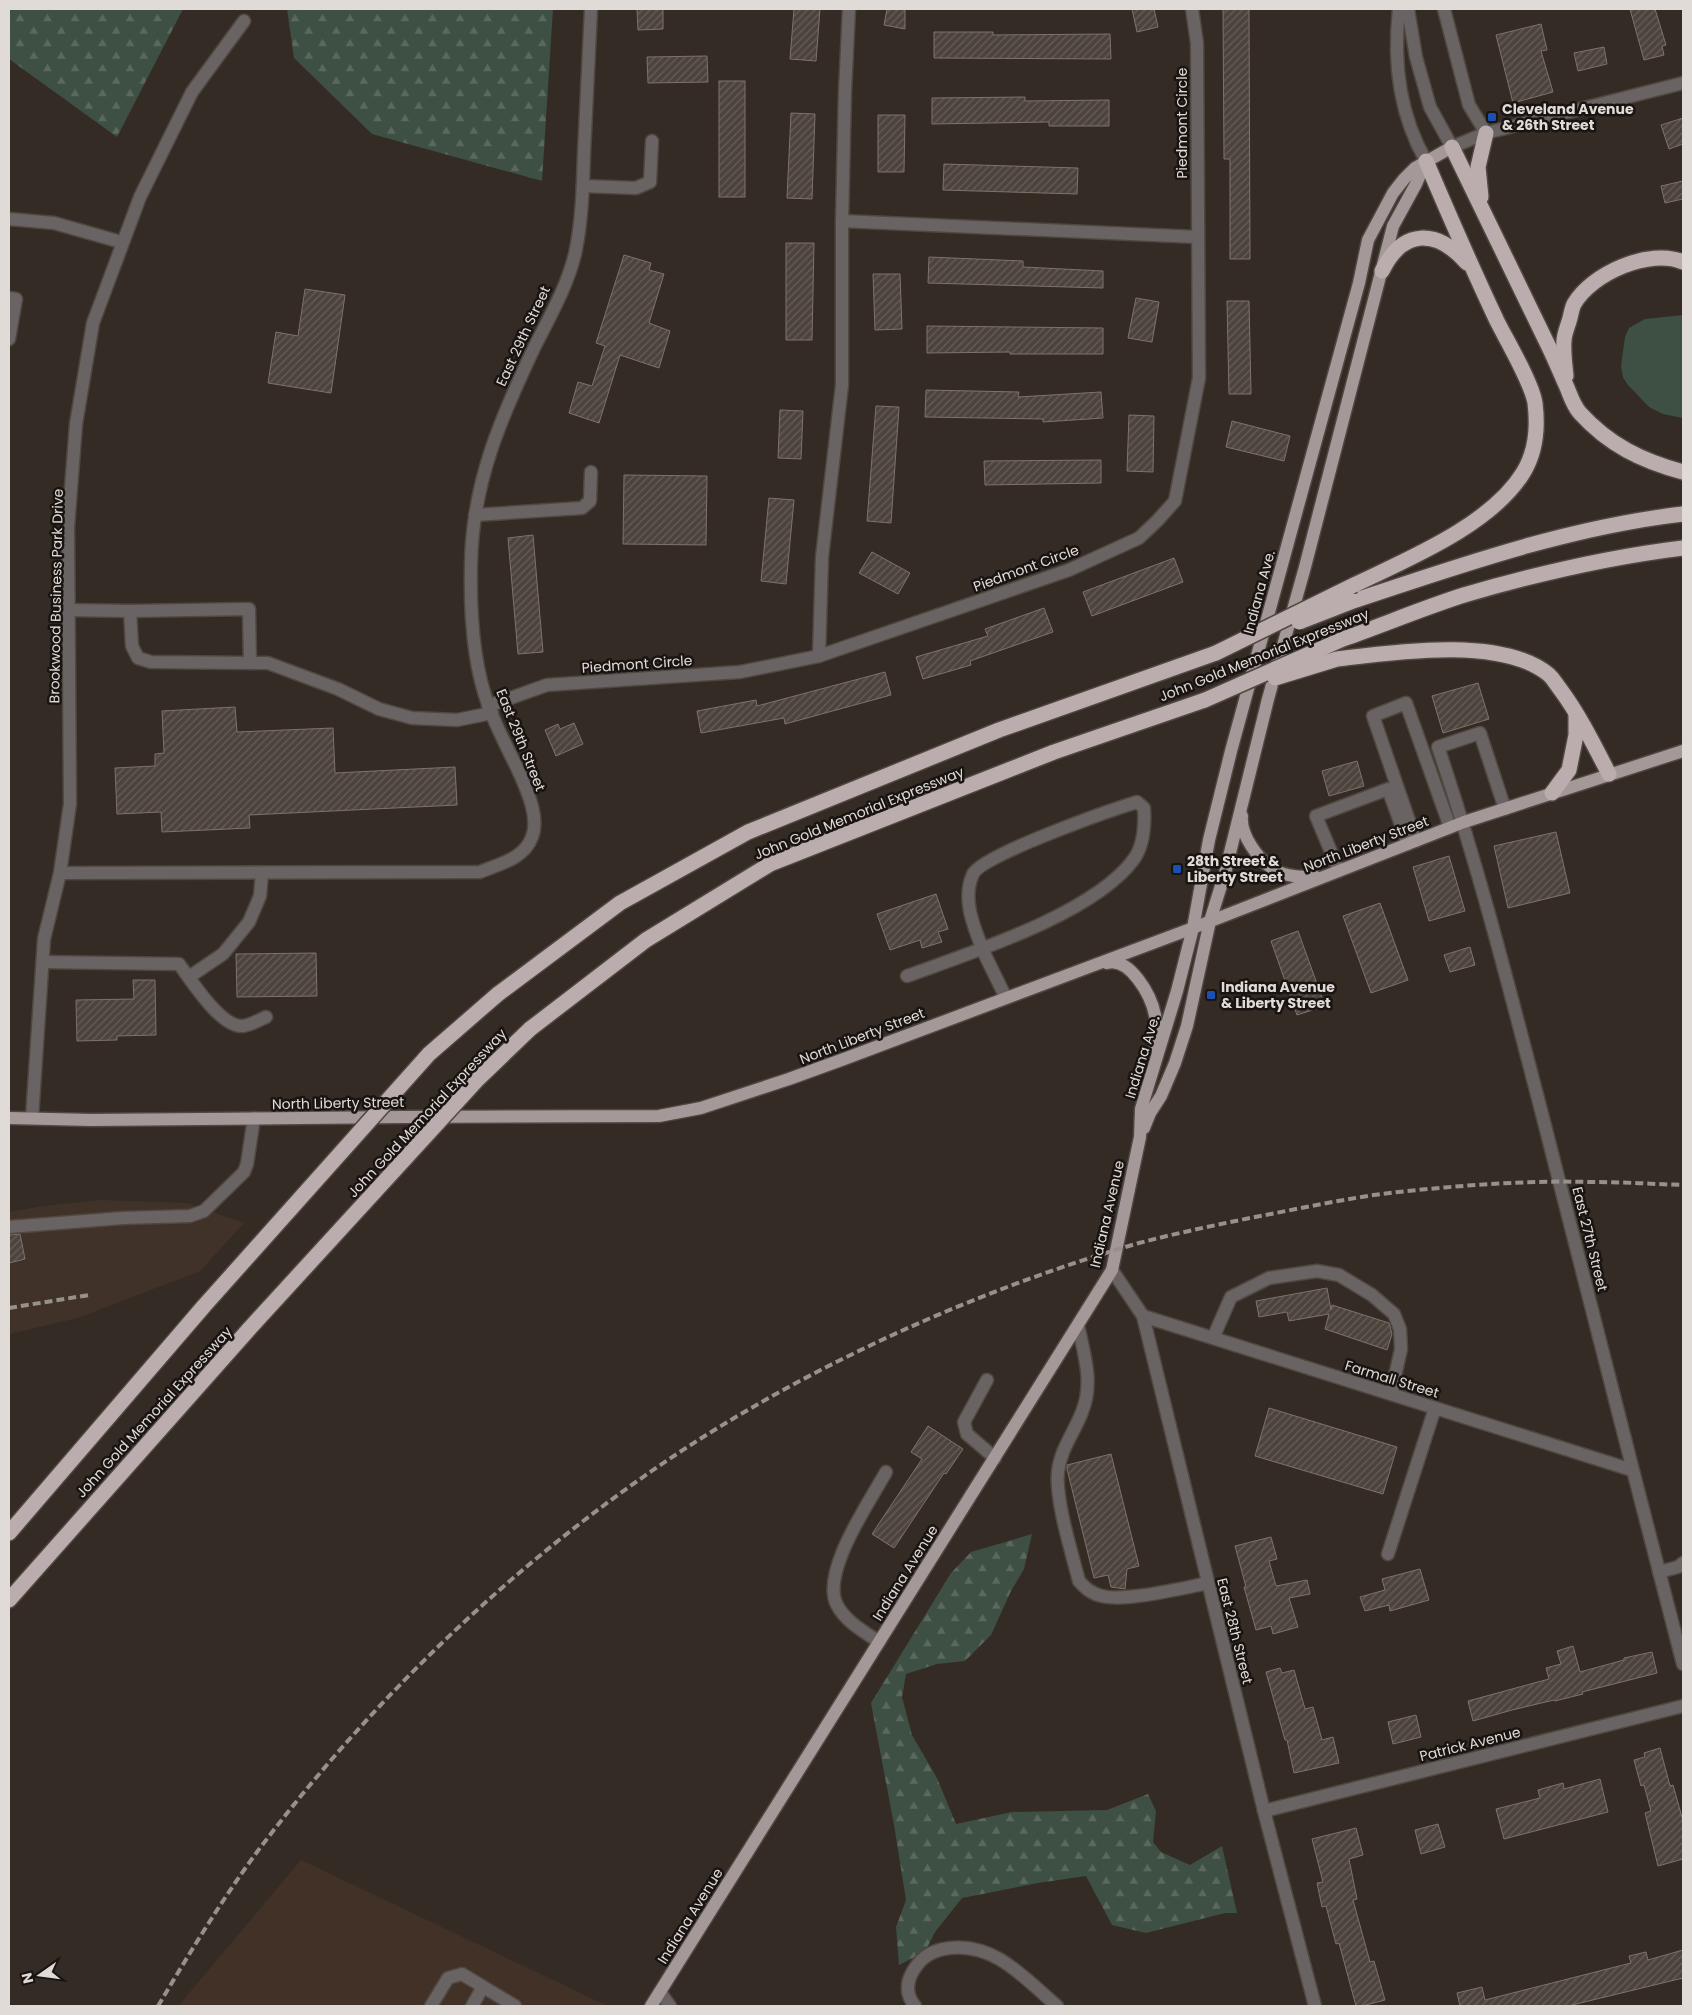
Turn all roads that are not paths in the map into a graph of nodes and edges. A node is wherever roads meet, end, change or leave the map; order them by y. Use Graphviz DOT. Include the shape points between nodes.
graph roads {
  1 [pos="591,9"];
  2 [pos="849,9"];
  3 [pos="1192,9"];
  4 [pos="1399,9"];
  5 [pos="1408,9"];
  6 [pos="1444,9"];
  7 [pos="244,21"];
  8 [pos="1683,83"];
  9 [pos="1486,134"];
  10 [pos="652,141"];
  11 [pos="1452,147"];
  12 [pos="1426,161"];
  13 [pos="582,186"];
  14 [pos="9,219"];
  15 [pos="842,221"];
  16 [pos="1488,222"];
  17 [pos="1197,237"];
  18 [pos="122,242"];
  19 [pos="1683,262"];
  20 [pos="1472,269"];
  21 [pos="1382,271"];
  22 [pos="9,298"];
  23 [pos="9,339"];
  24 [pos="1566,385"];
  25 [pos="590,472"];
  26 [pos="1683,472"];
  27 [pos="1683,514"];
  28 [pos="475,515"];
  29 [pos="1683,548"];
  30 [pos="69,610"];
  31 [pos="130,611"];
  32 [pos="1216,653"];
  33 [pos="819,656"];
  34 [pos="250,663"];
  35 [pos="1205,700"];
  36 [pos="490,710"];
  37 [pos="1576,710"];
  38 [pos="1683,752"];
  39 [pos="1610,774"];
  40 [pos="1552,793"];
  41 [pos="1244,796"];
  42 [pos="1505,809"];
  43 [pos="1464,822"];
  44 [pos="1450,827"];
  45 [pos="1412,842"];
  46 [pos="1339,871"];
  47 [pos="262,872"];
  48 [pos="60,873"];
  49 [pos="1326,876"];
  50 [pos="1210,921"];
  51 [pos="1193,928"];
  52 [pos="982,948"];
  53 [pos="43,962"];
  54 [pos="1082,969"];
  55 [pos="907,976"];
  56 [pos="189,977"];
  57 [pos="1006,998"];
  58 [pos="266,1018"];
  59 [pos="1154,1065"];
  60 [pos="9,1118"];
  61 [pos="32,1118"];
  62 [pos="254,1118"];
  63 [pos="1140,1137"];
  64 [pos="9,1226"];
  65 [pos="1112,1270"];
  66 [pos="1143,1316"];
  67 [pos="1078,1325"];
  68 [pos="1213,1338"];
  69 [pos="987,1380"];
  70 [pos="1391,1394"];
  71 [pos="1435,1408"];
  72 [pos="995,1458"];
  73 [pos="1632,1470"];
  74 [pos="886,1472"];
  75 [pos="9,1533"];
  76 [pos="1388,1554"];
  77 [pos="1683,1563"];
  78 [pos="1659,1572"];
  79 [pos="1208,1584"];
  80 [pos="9,1600"];
  81 [pos="880,1642"];
  82 [pos="1683,1664"];
  83 [pos="1683,1706"];
  84 [pos="1264,1811"];
  85 [pos="483,1987"];
  86 [pos="660,1992"];
  87 [pos="431,2006"];
  88 [pos="472,2006"];
  89 [pos="515,2006"];
  90 [pos="651,2006"];
  91 [pos="670,2006"];
  92 [pos="915,2006"];
  93 [pos="1057,2006"];
  94 [pos="1315,2006"];
  1 -- 13 [label="street, East 29th Street"];
  2 -- 15 [label="street"];
  3 -- 17 [label="street, Piedmont Circle" via="1197,43"];
  4 -- 12 [label="street" via="1396,48 1400,93 1414,141"];
  5 -- 11 [label="street" via="1416,57 1430,107"];
  6 -- 9 [label="street" via="1469,105"];
  7 -- 18 [label="street, Brookwood Business Park Drive" via="192,92 140,197"];
  8 -- 9 [label="street"];
  9 -- 11 [label="street"];
  9 -- 16 [label="highway" via="1478,167 1479,192"];
  10 -- 13 [label="street" via="650,182 636,188"];
  11 -- 12 [label="main road, Indiana Ave."];
  11 -- 16 [label="highway"];
  12 -- 20 [label="highway"];
  12 -- 21 [label="main road, Indiana Ave." via="1393,226"];
  12 -- 51 [label="main road, Indiana Ave." via="1393,193 1368,240 1231,751 1209,840"];
  13 -- 28 [label="street, East 29th Street" via="574,256 560,294 494,436 482,475"];
  14 -- 18 [label="street" via="54,223"];
  15 -- 17 [label="street"];
  15 -- 33 [label="street" via="842,385 822,556"];
  16 -- 24 [label="highway"];
  17 -- 33 [label="street, Piedmont Circle" via="1199,378 1175,501 1157,521 1139,538 1070,570"];
  18 -- 30 [label="street, Brookwood Business Park Drive" via="93,323 76,424 68,527"];
  19 -- 24 [label="highway" via="1675,258 1660,258 1628,264 1605,275 1582,294 1574,304 1564,340"];
  20 -- 21 [label="highway" via="1452,248 1430,238 1404,243 1389,257"];
  20 -- 32 [label="highway, bridge" via="1533,396 1534,445 1522,474 1488,510 1440,542"];
  21 -- 41 [label="main road, Indiana Ave."];
  22 -- 23 [label="street" via="16,299"];
  24 -- 26 [label="highway" via="1578,411 1600,434 1653,464"];
  25 -- 28 [label="street" via="590,501 582,508"];
  27 -- 32 [label="highway, John Gold Memorial Expressway, bridge" via="1549,541 1464,563"];
  28 -- 36 [label="street, East 29th Street" via="471,564 474,647"];
  29 -- 35 [label="highway, John Gold Memorial Expressway, bridge" via="1554,571 1463,596 1343,639"];
  30 -- 31 [label="street"];
  30 -- 48 [label="street, Brookwood Business Park Drive" via="70,804"];
  31 -- 34 [label="street, Piedmont Circle" via="132,646 138,658 151,662"];
  31 -- 34 [label="street" via="249,609"];
  32 -- 75 [label="highway, John Gold Memorial Expressway, bridge" via="999,730 748,832 620,904 498,994 429,1054 204,1306"];
  33 -- 36 [label="street, Piedmont Circle" via="740,672 547,685"];
  34 -- 36 [label="street, Piedmont Circle" via="268,663 338,689 379,709 412,718 457,720"];
  35 -- 37 [label="highway, bridge" via="1337,659 1429,649 1496,653 1522,659 1549,674"];
  35 -- 80 [label="highway, John Gold Memorial Expressway, bridge" via="1054,752 770,864 646,940 530,1029 478,1079 250,1328"];
  36 -- 47 [label="street, East 29th Street" via="523,781 533,812 533,836 518,856 480,872"];
  37 -- 39 [label="highway"];
  37 -- 40 [label="highway" via="1576,735 1569,770"];
  38 -- 39 [label="main road, North Liberty Street"];
  39 -- 40 [label="main road, North Liberty Street"];
  40 -- 42 [label="main road, North Liberty Street"];
  41 -- 49 [label="main road" via="1241,824 1245,836 1273,869 1302,877"];
  41 -- 50 [label="main road, Indiana Ave."];
  42 -- 43 [label="main road, North Liberty Street"];
  42 -- 43 [label="street, East 27th Street" via="1480,733 1438,747"];
  43 -- 44 [label="main road, North Liberty Street"];
  43 -- 73 [label="street, East 27th Street" via="1560,1182"];
  44 -- 45 [label="main road, North Liberty Street"];
  44 -- 45 [label="street" via="1406,703 1373,716"];
  45 -- 46 [label="main road, North Liberty Street"];
  45 -- 46 [label="street" via="1388,789 1316,816"];
  46 -- 49 [label="main road, North Liberty Street"];
  47 -- 48 [label="street, East 29th Street"];
  47 -- 56 [label="street" via="260,896 249,922 223,954"];
  48 -- 53 [label="street, Brookwood Business Park Drive" via="44,939"];
  49 -- 50 [label="main road, North Liberty Street"];
  50 -- 51 [label="main road, North Liberty Street"];
  50 -- 63 [label="main road, Indiana Ave." via="1178,1054"];
  51 -- 54 [label="main road, North Liberty Street"];
  51 -- 59 [label="main road, Indiana Ave."];
  52 -- 52 [label="street" via="969,905 968,888 974,871 992,858 1121,807 1137,802 1144,808 1145,829 1135,858 1110,884 1075,906"];
  52 -- 55 [label="street"];
  52 -- 57 [label="street"];
  53 -- 56 [label="street" via="179,964"];
  53 -- 61 [label="street, Brookwood Business Park Drive"];
  54 -- 57 [label="main road, North Liberty Street"];
  54 -- 59 [label="main road" via="1114,961 1124,964 1144,988 1152,1002 1155,1017"];
  56 -- 58 [label="street" via="230,1023 243,1026"];
  57 -- 62 [label="main road, North Liberty Street" via="789,1080 701,1108 659,1116"];
  59 -- 63 [label="main road, Indiana Ave." via="1141,1109"];
  60 -- 61 [label="main road, North Liberty Street"];
  61 -- 62 [label="main road, North Liberty Street"];
  62 -- 64 [label="street" via="244,1172 204,1211 190,1216"];
  63 -- 65 [label="main road, Indiana Avenue"];
  65 -- 66 [label="street, East 28th Street"];
  65 -- 67 [label="main road, Indiana Avenue"];
  66 -- 68 [label="street, Farmall Street"];
  66 -- 79 [label="street, East 28th Street"];
  67 -- 72 [label="main road, Indiana Avenue"];
  67 -- 79 [label="street" via="1088,1376 1087,1396 1062,1453 1058,1474 1060,1501 1079,1581 1089,1591 1104,1597"];
  68 -- 70 [label="street, Farmall Street"];
  68 -- 70 [label="street" via="1231,1297 1270,1278 1317,1272 1339,1276 1372,1295 1394,1314 1400,1329 1401,1349"];
  69 -- 72 [label="street" via="964,1422 967,1434"];
  70 -- 71 [label="street, Farmall Street"];
  71 -- 73 [label="street, Farmall Street"];
  71 -- 76 [label="street"];
  72 -- 81 [label="main road, Indiana Avenue"];
  73 -- 78 [label="street, East 27th Street"];
  74 -- 81 [label="street" via="846,1544 834,1574 832,1590 836,1604 848,1621"];
  77 -- 78 [label="street"];
  78 -- 82 [label="street, East 27th Street"];
  79 -- 84 [label="street, East 28th Street"];
  81 -- 86 [label="main road, Indiana Avenue"];
  83 -- 84 [label="street, Patrick Avenue"];
  84 -- 94 [label="street, East 28th Street"];
  85 -- 87 [label="street" via="462,1974 448,1978"];
  85 -- 88 [label="street"];
  85 -- 89 [label="street"];
  86 -- 90 [label="main road, Indiana Avenue"];
  86 -- 91 [label="street"];
  92 -- 93 [label="street" via="907,1989 917,1965 927,1954 960,1947 996,1956"];
}
